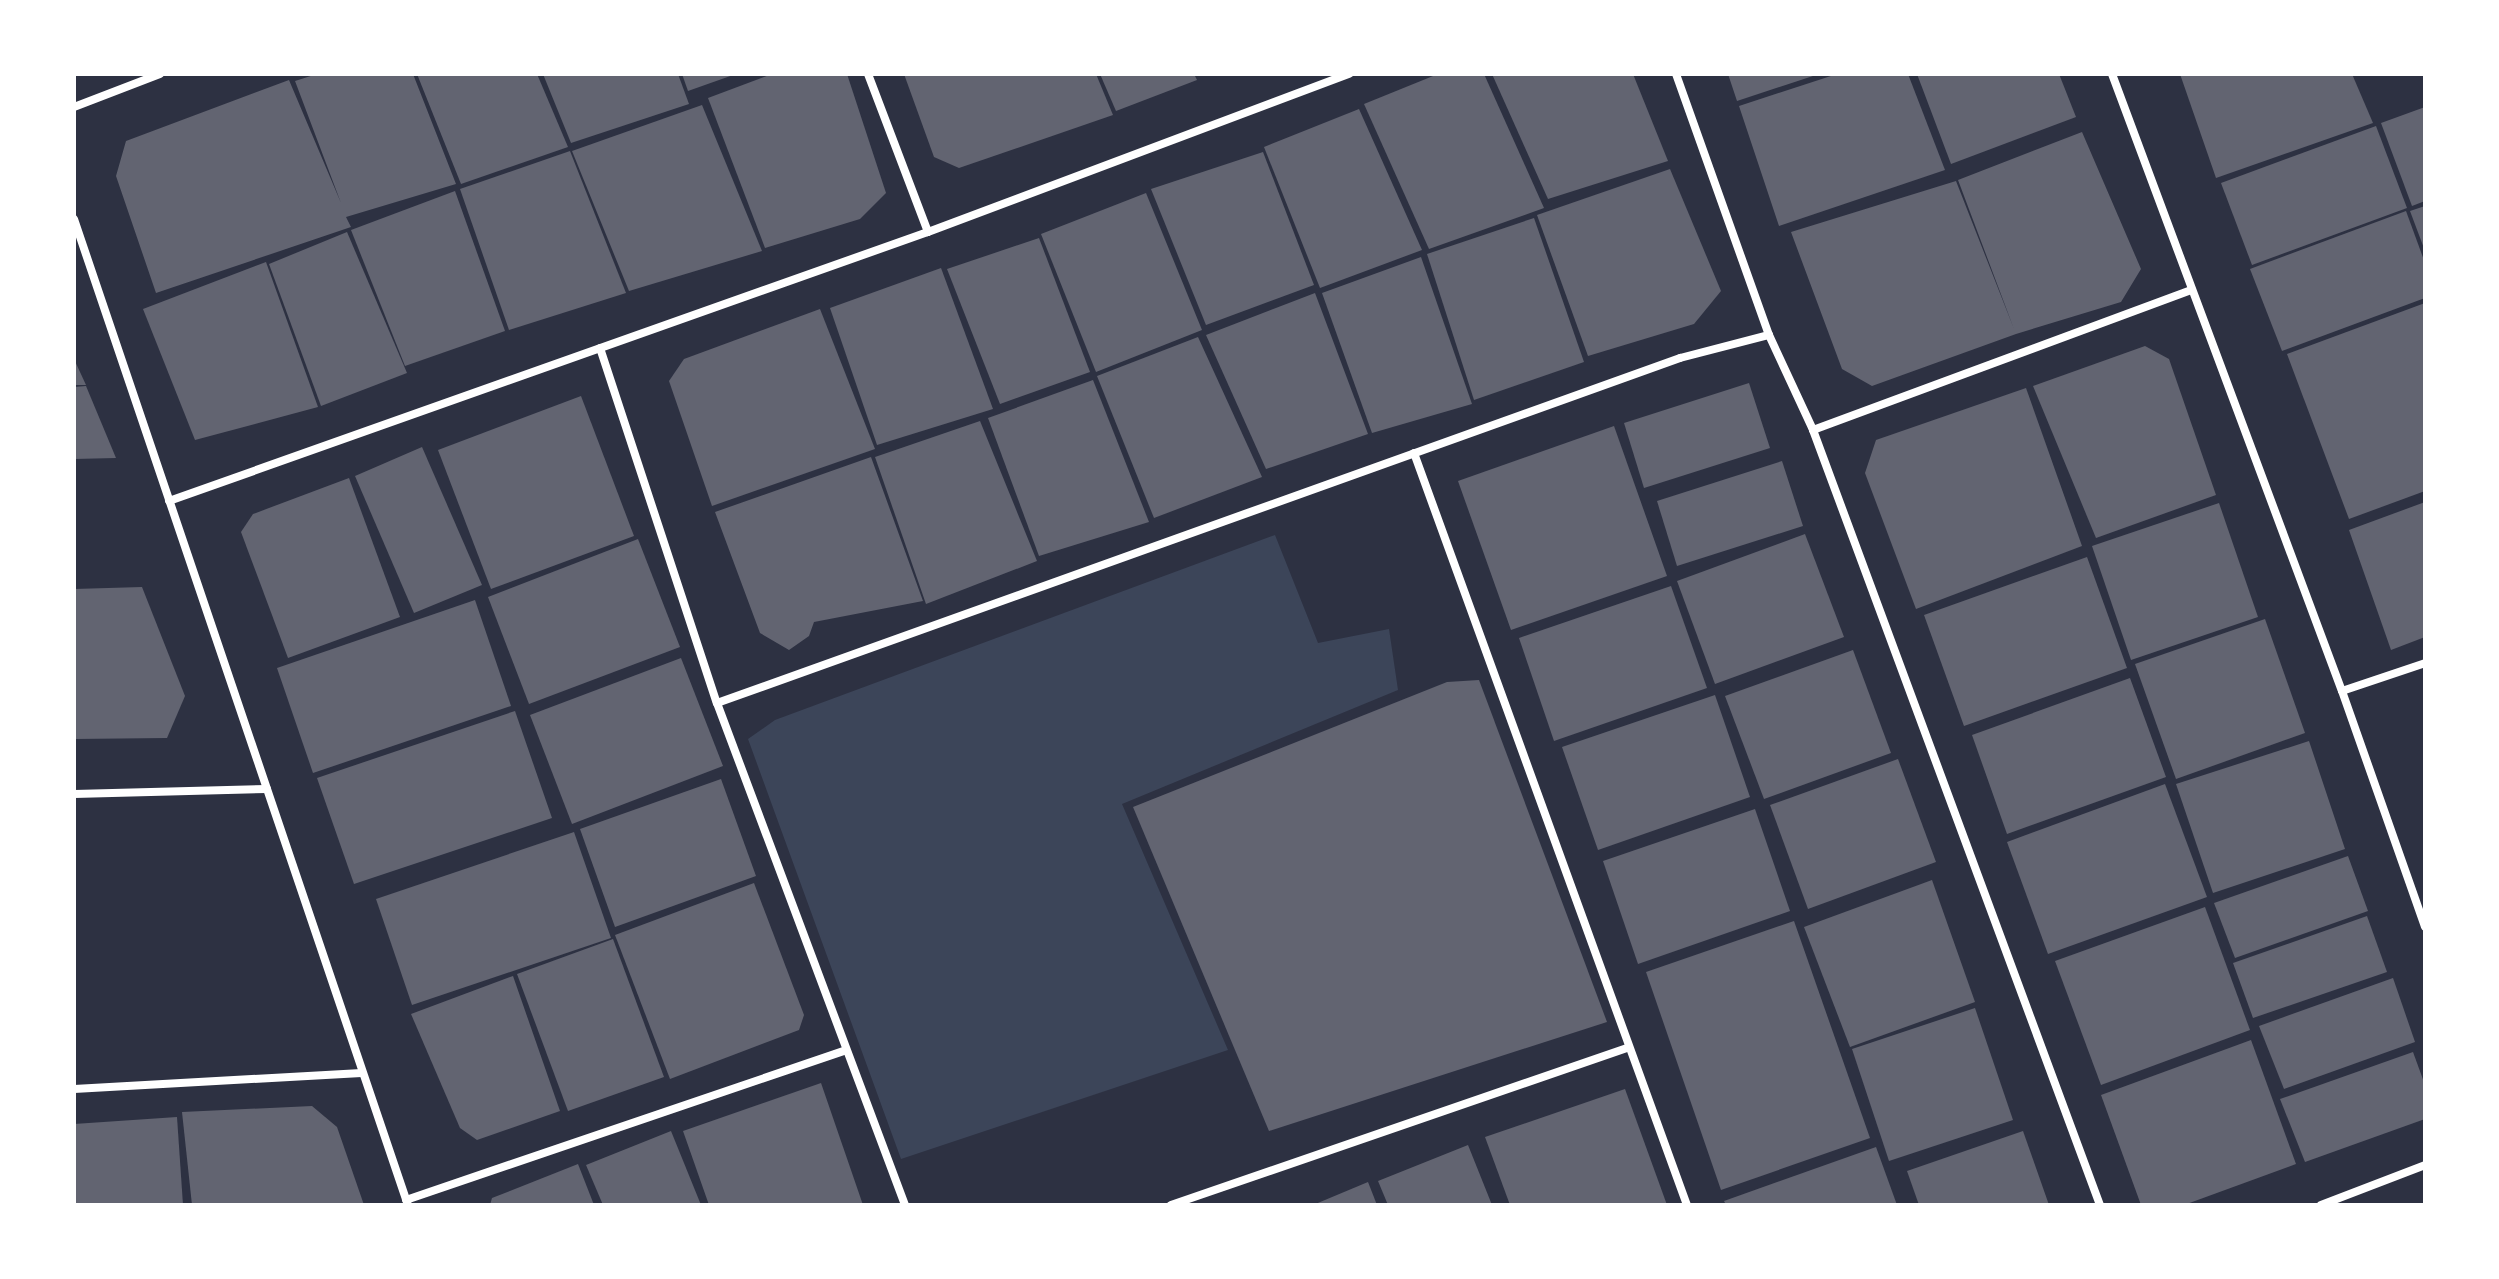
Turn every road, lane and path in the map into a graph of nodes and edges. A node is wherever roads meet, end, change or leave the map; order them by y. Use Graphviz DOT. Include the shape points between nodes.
graph roads {
  1 [pos="160,74"];
  2 [pos="868,74"];
  3 [pos="1349,74"];
  4 [pos="1676,74"];
  5 [pos="2112,74"];
  6 [pos="74,107"];
  7 [pos="74,219"];
  8 [pos="928,232"];
  9 [pos="2192,290"];
  10 [pos="1769,335"];
  11 [pos="600,348"];
  12 [pos="1813,430"];
  13 [pos="1414,453"];
  14 [pos="169,501"];
  15 [pos="2425,663"];
  16 [pos="2342,691"];
  17 [pos="717,703"];
  18 [pos="267,789"];
  19 [pos="74,794"];
  20 [pos="2425,927"];
  21 [pos="1628,1048"];
  22 [pos="846,1050"];
  23 [pos="362,1073"];
  24 [pos="74,1089"];
  25 [pos="2425,1165"];
  26 [pos="407,1202"];
  27 [pos="905,1205"];
  28 [pos="1171,1205"];
  29 [pos="1687,1205"];
  30 [pos="2100,1205"];
  31 [pos="2321,1205"];
  1 -- 6 [label="street"];
  2 -- 8 [label="street"];
  3 -- 8 [label="street"];
  4 -- 10 [label="street"];
  5 -- 9 [label="street"];
  7 -- 14 [label="street"];
  8 -- 11 [label="street"];
  9 -- 12 [label="street"];
  9 -- 16 [label="street"];
  10 -- 12 [label="street"];
  10 -- 13 [label="street" via="1680,358"];
  11 -- 14 [label="street"];
  11 -- 17 [label="street"];
  12 -- 30 [label="street"];
  13 -- 17 [label="street"];
  13 -- 21 [label="street"];
  14 -- 18 [label="street"];
  15 -- 16 [label="street"];
  16 -- 20 [label="street"];
  17 -- 22 [label="street"];
  18 -- 19 [label="street"];
  18 -- 23 [label="street"];
  21 -- 28 [label="street"];
  21 -- 29 [label="street"];
  22 -- 26 [label="street"];
  22 -- 27 [label="street"];
  23 -- 24 [label="street"];
  23 -- 26 [label="street"];
  25 -- 31 [label="street"];
}
